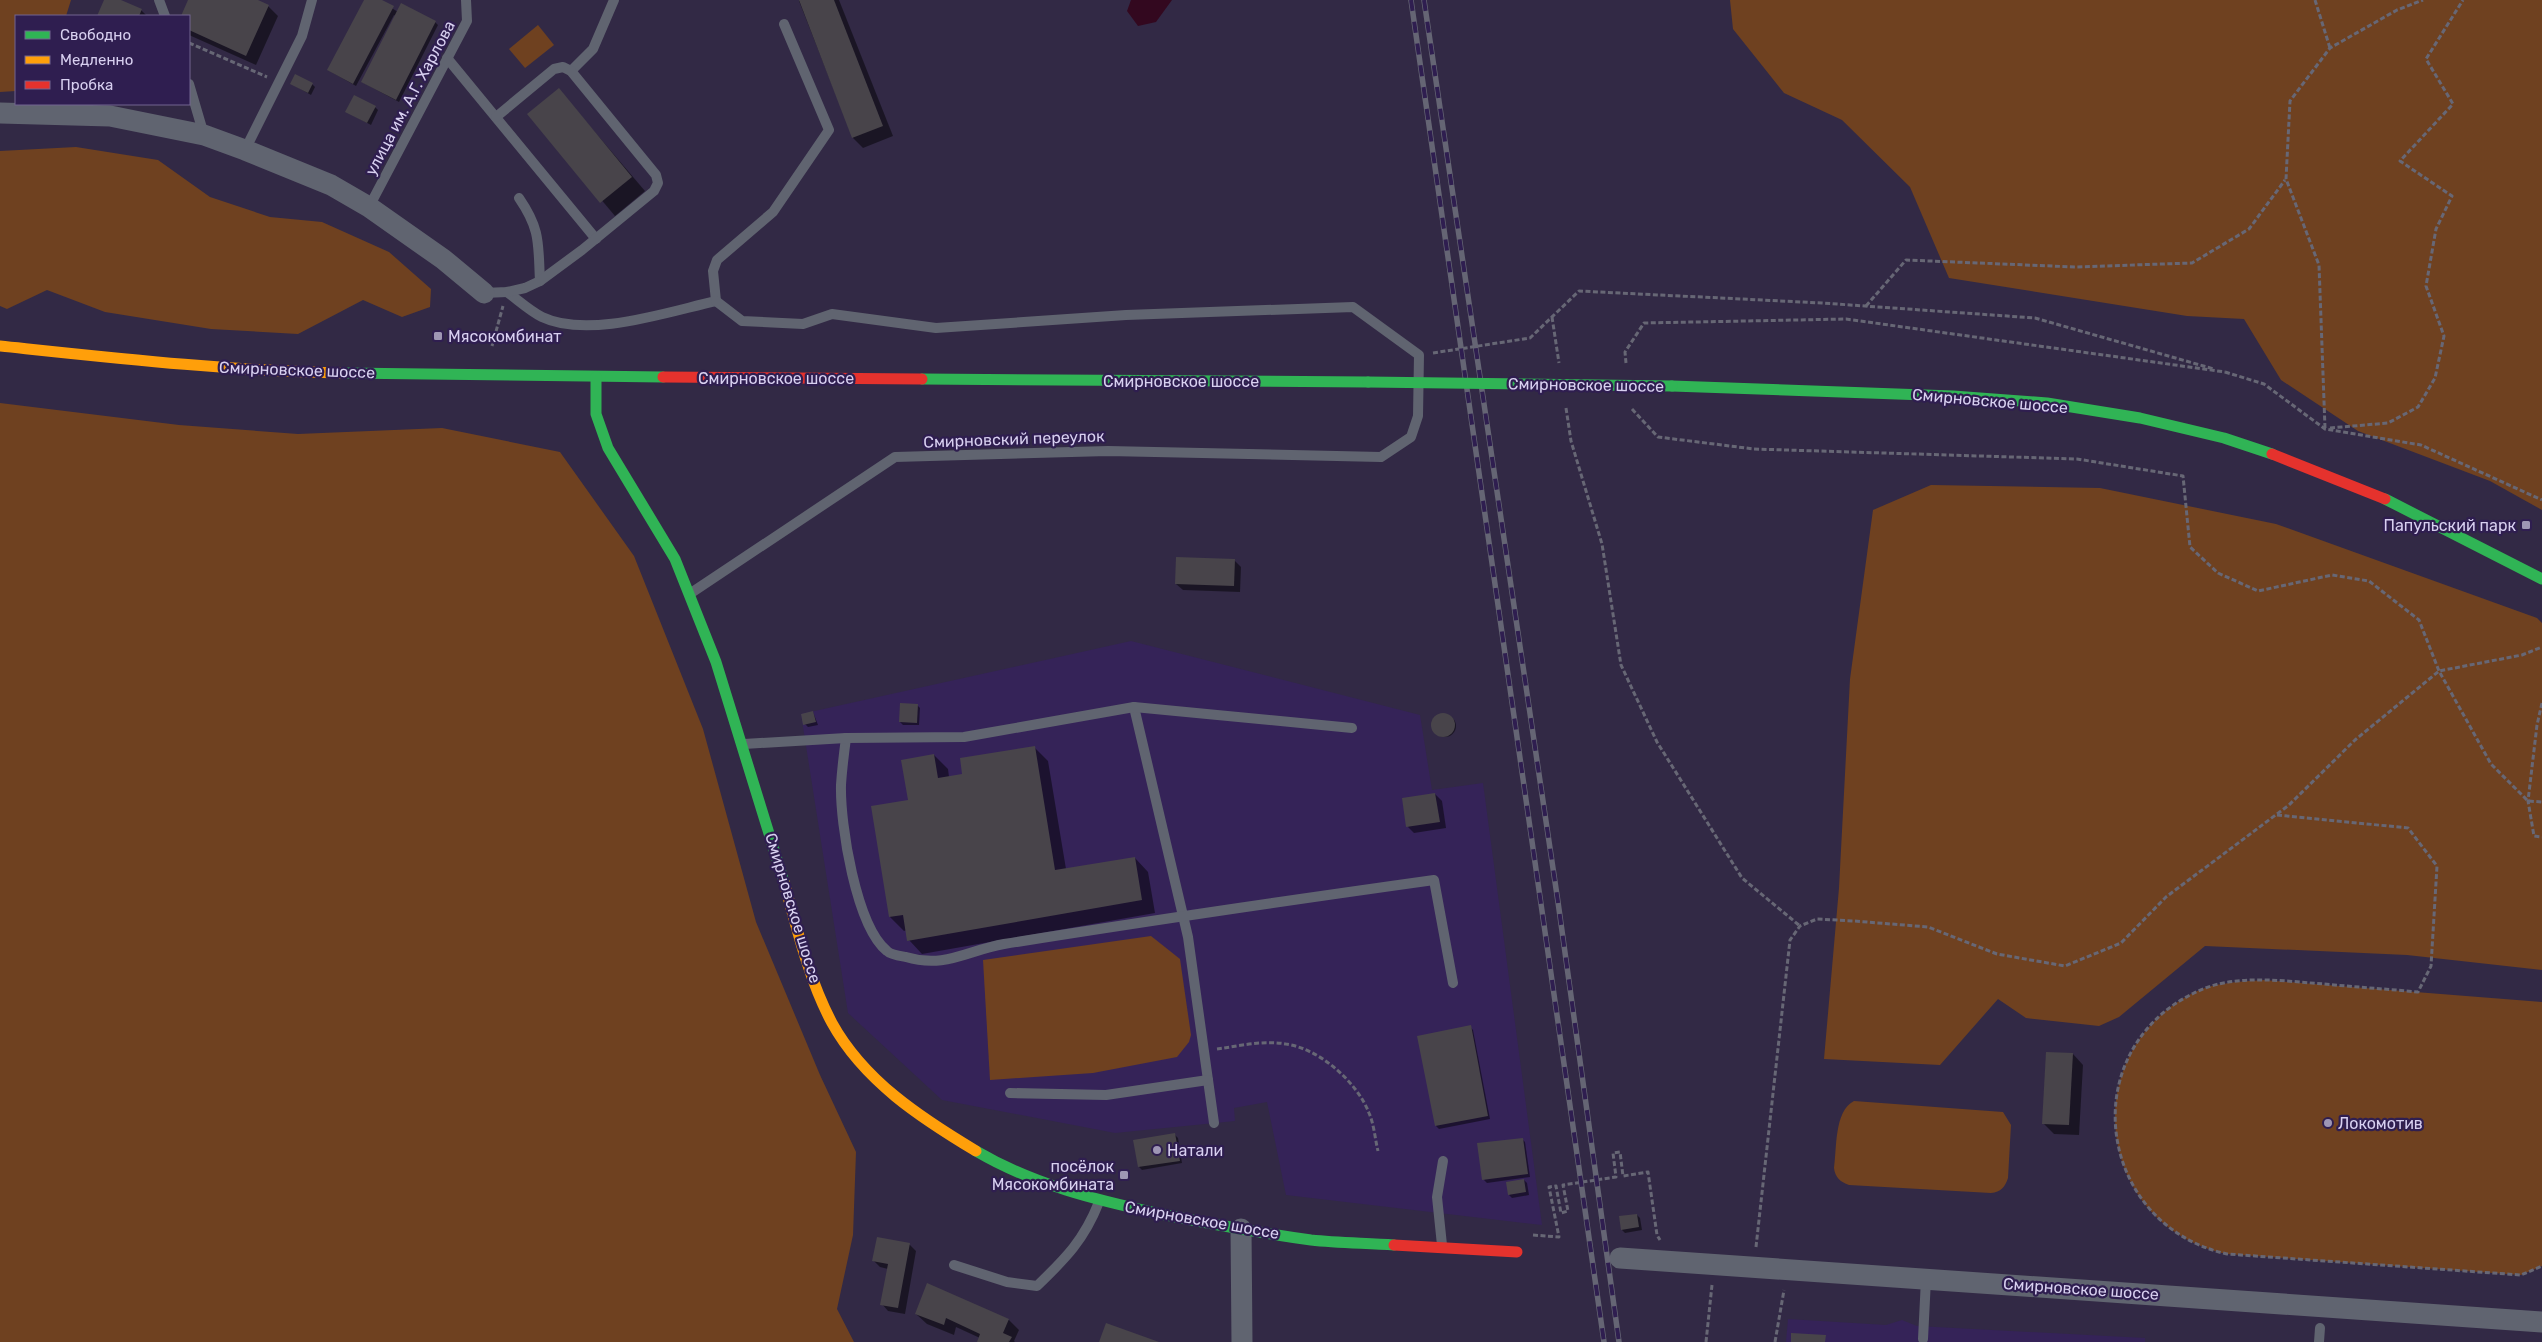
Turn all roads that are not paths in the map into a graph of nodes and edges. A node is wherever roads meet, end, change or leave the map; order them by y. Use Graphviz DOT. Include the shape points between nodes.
graph roads {
  1 [pos="159,0"];
  2 [pos="312,0"];
  3 [pos="466,0"];
  4 [pos="614,0"];
  5 [pos="165,15"];
  6 [pos="784,24"];
  7 [pos="447,58"];
  8 [pos="570,71"];
  9 [pos="190,87"];
  10 [pos="109,110"];
  11 [pos="0,113"];
  12 [pos="496,117"];
  13 [pos="204,135"];
  14 [pos="246,150"];
  15 [pos="519,198"];
  16 [pos="369,207"];
  17 [pos="596,239"];
  18 [pos="540,281"];
  19 [pos="507,292"];
  20 [pos="484,293"];
  21 [pos="716,301"];
  22 [pos="0,346"];
  23 [pos="596,377"];
  24 [pos="2542,578"];
  25 [pos="689,594"];
  26 [pos="1134,708"];
  27 [pos="1352,728"];
  28 [pos="846,738"];
  29 [pos="743,744"];
  30 [pos="1183,915"];
  31 [pos="1453,983"];
  32 [pos="1208,1080"];
  33 [pos="1010,1093"];
  34 [pos="1214,1123"];
  35 [pos="1443,1161"];
  36 [pos="1099,1201"];
  37 [pos="1241,1229"];
  38 [pos="1442,1246"];
  39 [pos="1516,1252"];
  40 [pos="1620,1258"];
  41 [pos="954,1265"];
  42 [pos="1926,1279"];
  43 [pos="2542,1322"];
  44 [pos="2320,1328"];
  45 [pos="1923,1339"];
  46 [pos="1242,1342"];
  47 [pos="2319,1342"];
  1 -- 5 [label="lane"];
  2 -- 14 [label="lane" via="302,36"];
  3 -- 7 [label="lane, улица им. А.Г. Харлова" via="467,22"];
  4 -- 8 [label="lane" via="593,49"];
  6 -- 21 [label="lane" via="828,130 773,212 717,260 713,271"];
  7 -- 12 [label="lane"];
  7 -- 16 [label="lane, улица им. А.Г. Харлова"];
  8 -- 12 [label="lane" via="563,67 554,69"];
  8 -- 17 [label="lane" via="656,175 658,183 654,191"];
  9 -- 13 [label="lane"];
  10 -- 11 [label="street"];
  10 -- 13 [label="street"];
  12 -- 17 [label="lane"];
  13 -- 14 [label="street"];
  14 -- 16 [label="street" via="330,185"];
  15 -- 18 [label="lane" via="532,217 538,234"];
  16 -- 20 [label="street" via="443,259"];
  17 -- 18 [label="lane"];
  18 -- 19 [label="lane"];
  19 -- 20 [label="lane"];
  19 -- 21 [label="lane" via="542,317 579,325 614,324"];
  21 -- 25 [label="lane, Смирновский переулок" via="742,321 803,324 832,314 936,328 1126,315 1353,307 1419,355 1418,416 1411,437 1381,457 1108,451 895,457"];
  22 -- 23 [label="main road, Смирновское шоссе" via="281,372"];
  23 -- 24 [label="main road, Смирновское шоссе, bridge" via="1672,386 1953,396 2047,403 2140,418 2224,438 2297,462 2381,497"];
  23 -- 25 [label="main road, Смирновское шоссе" via="596,414 608,448 674,559"];
  25 -- 29 [label="main road, Смирновское шоссе"];
  26 -- 27 [label="lane"];
  26 -- 28 [label="lane" via="964,737"];
  26 -- 30 [label="lane"];
  28 -- 29 [label="lane"];
  28 -- 30 [label="lane" via="842,810 854,880 869,929 888,952 921,962 960,958 994,946"];
  29 -- 36 [label="main road, Смирновское шоссе" via="798,936 820,996 859,1061 889,1092 971,1150 1028,1178"];
  30 -- 31 [label="lane" via="1434,880"];
  30 -- 32 [label="lane"];
  32 -- 33 [label="lane" via="1106,1095"];
  32 -- 34 [label="lane"];
  35 -- 38 [label="lane" via="1437,1197"];
  36 -- 37 [label="main road, Смирновское шоссе"];
  36 -- 41 [label="lane" via="1089,1226 1070,1254 1037,1286 1007,1282"];
  37 -- 38 [label="main road, Смирновское шоссе" via="1312,1240"];
  37 -- 46 [label="street"];
  38 -- 39 [label="main road, Смирновское шоссе"];
  40 -- 42 [label="street, Смирновское шоссе"];
  42 -- 43 [label="street, Смирновское шоссе"];
  42 -- 45 [label="lane"];
  44 -- 47 [label="lane"];
}
